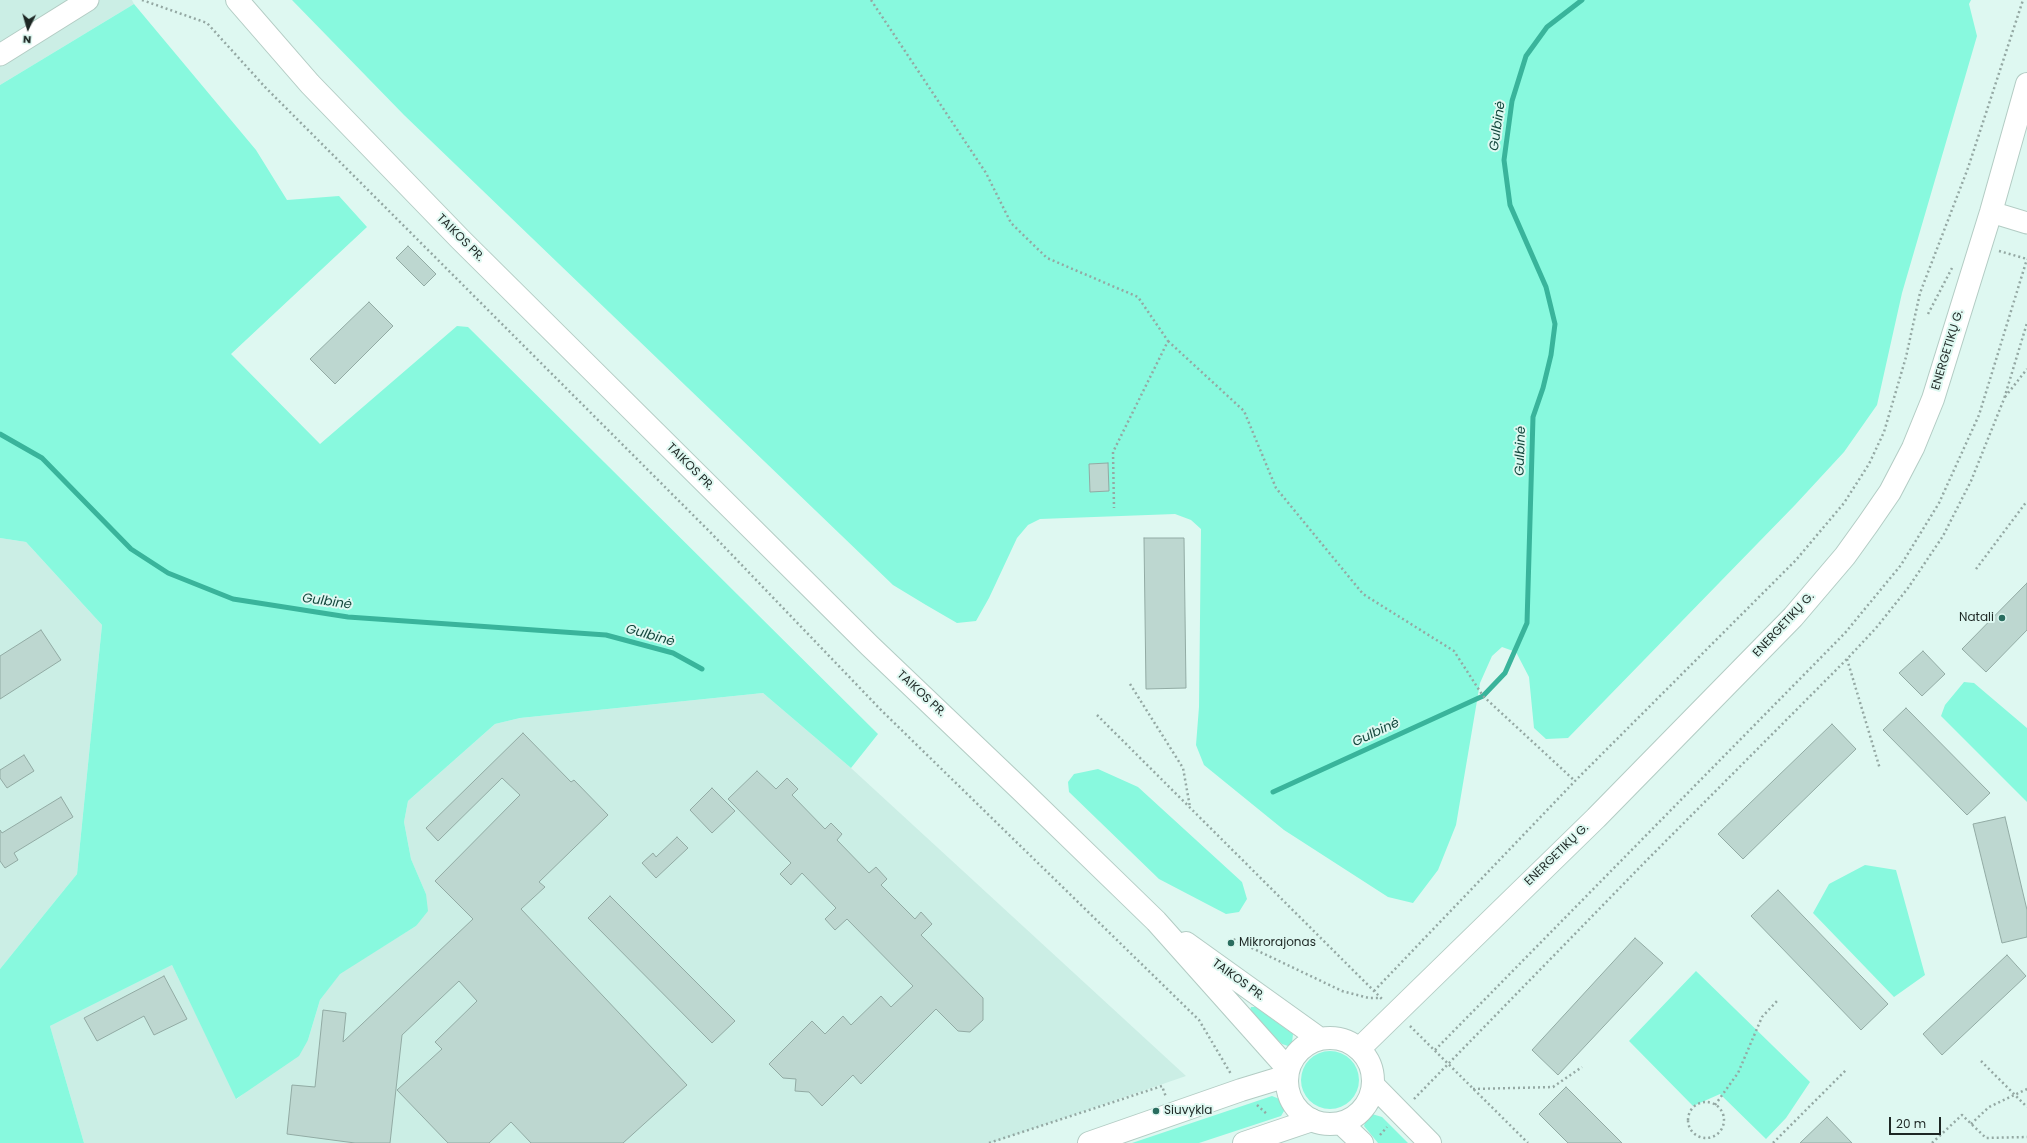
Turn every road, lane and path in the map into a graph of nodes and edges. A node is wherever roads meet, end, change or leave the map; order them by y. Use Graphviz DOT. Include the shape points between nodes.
graph roads {
  1 [pos="88,0"];
  2 [pos="142,0"];
  3 [pos="237,0"];
  4 [pos="871,0"];
  5 [pos="2023,0"];
  6 [pos="0,55"];
  7 [pos="2027,84"];
  8 [pos="1991,212"];
  9 [pos="2027,224"];
  10 [pos="2027,259"];
  11 [pos="2027,323"];
  12 [pos="1168,341"];
  13 [pos="2027,369"];
  14 [pos="2004,399"];
  15 [pos="2027,501"];
  16 [pos="1114,508"];
  17 [pos="1976,569"];
  18 [pos="1847,659"];
  19 [pos="1130,684"];
  20 [pos="1097,715"];
  21 [pos="1880,769"];
  22 [pos="1575,781"];
  23 [pos="1190,807"];
  24 [pos="1156,921"];
  25 [pos="1231,942"];
  26 [pos="1374,991"];
  27 [pos="1778,1000"];
  28 [pos="1389,1005"];
  29 [pos="1320,1039"];
  30 [pos="1359,1050"];
  31 [pos="1435,1050"];
  32 [pos="1981,1061"];
  33 [pos="1448,1065"];
  34 [pos="1582,1068"];
  35 [pos="1846,1069"];
  36 [pos="1288,1073"];
  37 [pos="1373,1085"];
  38 [pos="1473,1089"];
  39 [pos="2027,1089"];
  40 [pos="1241,1090"];
  41 [pos="2016,1096"];
  42 [pos="1715,1105"];
  43 [pos="2027,1107"];
  44 [pos="1173,1114"];
  45 [pos="1312,1120"];
  46 [pos="1341,1123"];
  47 [pos="1971,1124"];
  48 [pos="1284,1130"];
  49 [pos="2027,1137"];
  50 [pos="1709,1138"];
  51 [pos="989,1143"];
  52 [pos="1089,1143"];
  53 [pos="1244,1143"];
  54 [pos="1362,1143"];
  55 [pos="1430,1143"];
  56 [pos="1528,1143"];
  57 [pos="1708,1143"];
  58 [pos="1773,1143"];
  59 [pos="1932,1143"];
  1 -- 6 [label="street"];
  2 -- 40 [label="path" via="207,23 265,87 711,533 881,710 1199,1020"];
  3 -- 24 [label="main road, TAIKOS PR." via="310,84 462,240 870,646"];
  4 -- 12 [label="path" via="986,173 1011,223 1048,258 1138,297"];
  5 -- 22 [label="path" via="1968,168 1920,293 1906,357 1884,432 1869,464 1844,503 1796,560"];
  7 -- 8 [label="main road, ENERGETIKŲ G."];
  8 -- 9 [label="street"];
  8 -- 28 [label="main road, ENERGETIKŲ G." via="1933,399 1913,448 1890,492 1845,556 1793,617 1596,818"];
  10 -- 31 [label="path" via="1979,415 1939,503 1901,565 1845,633"];
  11 -- 14 [label="path"];
  12 -- 16 [label="path" via="1113,452"];
  12 -- 22 [label="path" via="1244,411 1276,488 1363,594 1454,651 1483,696"];
  13 -- 14 [label="path"];
  14 -- 18 [label="path" via="1971,481 1943,536 1908,588"];
  15 -- 17 [label="path"];
  18 -- 21 [label="path"];
  18 -- 33 [label="path"];
  19 -- 23 [label="path" via="1183,768"];
  20 -- 23 [label="path"];
  22 -- 26 [label="path"];
  23 -- 26 [label="path"];
  24 -- 29 [label="main road, TAIKOS PR."];
  24 -- 36 [label="main road, TAIKOS PR."];
  25 -- 28 [label="path" via="1233,939 1342,992"];
  26 -- 28 [label="path"];
  27 -- 42 [label="path" via="1762,1017 1738,1073"];
  28 -- 30 [label="main road, ENERGETIKŲ G."];
  28 -- 31 [label="path"];
  29 -- 30 [label="main road" via="1334,1038 1348,1042"];
  29 -- 36 [label="main road" via="1306,1045 1295,1056"];
  30 -- 37 [label="main road" via="1368,1060"];
  31 -- 33 [label="path"];
  32 -- 41 [label="path"];
  33 -- 38 [label="path"];
  34 -- 38 [label="path" via="1553,1087"];
  35 -- 58 [label="path"];
  36 -- 40 [label="main road"];
  36 -- 45 [label="main road" via="1288,1090 1292,1102 1301,1113"];
  37 -- 46 [label="main road" via="1370,1098 1363,1109"];
  37 -- 55 [label="main road"];
  38 -- 56 [label="path"];
  39 -- 41 [label="path"];
  40 -- 44 [label="main road"];
  40 -- 48 [label="path"];
  41 -- 43 [label="path"];
  41 -- 47 [label="path" via="1989,1107"];
  42 -- 50 [label="path" via="1723,1114 1723,1125"];
  42 -- 50 [label="path" via="1701,1103 1691,1110 1689,1116 1689,1124 1695,1134"];
  44 -- 51 [label="path" via="1162,1086"];
  44 -- 52 [label="main road"];
  45 -- 46 [label="main road" via="1326,1124"];
  45 -- 48 [label="main road"];
  46 -- 54 [label="main road"];
  47 -- 49 [label="path" via="1986,1138"];
  47 -- 59 [label="path" via="1962,1115"];
  48 -- 53 [label="main road"];
  50 -- 57 [label="path"];
}
